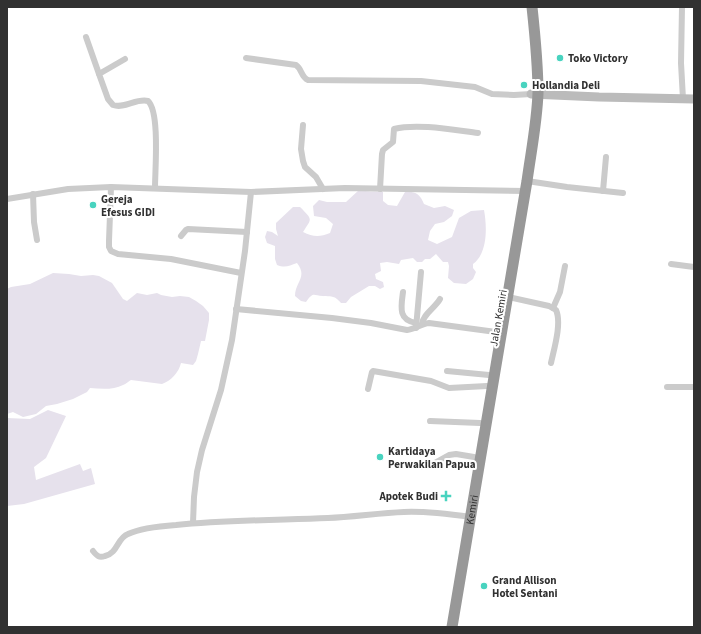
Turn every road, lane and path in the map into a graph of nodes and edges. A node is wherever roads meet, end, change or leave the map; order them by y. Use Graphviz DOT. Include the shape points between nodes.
graph roads {
  1 [pos="526,7"];
  2 [pos="532,7"];
  3 [pos="682,7"];
  4 [pos="86,37"];
  5 [pos="246,58"];
  6 [pos="125,60"];
  7 [pos="99,74"];
  8 [pos="534,93"];
  9 [pos="683,99"];
  10 [pos="694,99"];
  11 [pos="303,125"];
  12 [pos="478,133"];
  13 [pos="606,157"];
  14 [pos="110,187"];
  15 [pos="155,188"];
  16 [pos="524,188"];
  17 [pos="323,189"];
  18 [pos="380,189"];
  19 [pos="603,191"];
  20 [pos="251,192"];
  21 [pos="623,193"];
  22 [pos="32,194"];
  23 [pos="7,199"];
  24 [pos="247,232"];
  25 [pos="181,236"];
  26 [pos="37,240"];
  27 [pos="671,264"];
  28 [pos="565,266"];
  29 [pos="694,267"];
  30 [pos="421,272"];
  31 [pos="241,273"];
  32 [pos="403,292"];
  33 [pos="508,297"];
  34 [pos="440,299"];
  35 [pos="553,308"];
  36 [pos="236,309"];
  37 [pos="418,325"];
  38 [pos="496,332"];
  39 [pos="551,363"];
  40 [pos="447,371"];
  41 [pos="489,375"];
  42 [pos="667,387"];
  43 [pos="694,387"];
  44 [pos="368,389"];
  45 [pos="488,391"];
  46 [pos="430,421"];
  47 [pos="480,423"];
  48 [pos="474,457"];
  49 [pos="421,467"];
  50 [pos="468,516"];
  51 [pos="193,523"];
  52 [pos="93,551"];
  53 [pos="446,627"];
  54 [pos="452,627"];
  1 -- 8 [label="highway, Jalan Kemiri"];
  2 -- 8 [label="highway, Jalan Kemiri" via="536,44"];
  3 -- 9 [label="street"];
  4 -- 7 [label="street"];
  5 -- 8 [label="street" via="296,65 300,67 305,79 312,81 421,81 475,87 492,94"];
  6 -- 7 [label="street"];
  7 -- 15 [label="street" via="108,99 113,105 122,106 143,100 152,105 155,119"];
  8 -- 9 [label="street"];
  8 -- 16 [label="highway, Jalan Kemiri"];
  9 -- 10 [label="street"];
  11 -- 17 [label="street" via="303,161"];
  12 -- 18 [label="street" via="430,127 394,129 393,142 382,154"];
  13 -- 19 [label="street"];
  14 -- 15 [label="street"];
  14 -- 22 [label="street"];
  14 -- 31 [label="street" via="111,251 118,254 171,259"];
  15 -- 20 [label="street"];
  16 -- 18 [label="street"];
  16 -- 19 [label="street"];
  16 -- 33 [label="highway, Jalan Kemiri"];
  16 -- 38 [label="highway, Jalan Kemiri"];
  17 -- 18 [label="street"];
  17 -- 20 [label="street"];
  19 -- 21 [label="street"];
  20 -- 24 [label="street"];
  22 -- 23 [label="street"];
  22 -- 26 [label="street"];
  24 -- 25 [label="street" via="188,229"];
  24 -- 31 [label="street"];
  27 -- 29 [label="street"];
  28 -- 35 [label="street" via="560,292"];
  30 -- 37 [label="street"];
  31 -- 36 [label="street"];
  32 -- 37 [label="street" via="401,307 404,317"];
  33 -- 35 [label="street"];
  33 -- 45 [label="highway, Jalan Kemiri"];
  34 -- 37 [label="street"];
  35 -- 39 [label="street" via="558,318"];
  36 -- 37 [label="street" via="332,318 407,330"];
  36 -- 51 [label="street" via="226,369 197,472"];
  37 -- 38 [label="street" via="441,325"];
  38 -- 41 [label="highway, Jalan Kemiri"];
  40 -- 41 [label="street"];
  41 -- 45 [label="highway, Jalan Kemiri"];
  42 -- 43 [label="street"];
  44 -- 45 [label="street" via="373,371 431,381 449,388"];
  45 -- 47 [label="highway, Jalan Kemiri"];
  45 -- 50 [label="highway, Kemiri"];
  46 -- 47 [label="street"];
  47 -- 48 [label="highway, Jalan Kemiri"];
  48 -- 49 [label="street" via="449,455 431,465"];
  48 -- 50 [label="highway, Jalan Kemiri"];
  50 -- 51 [label="street" via="403,512 329,518"];
  50 -- 53 [label="highway, Jalan Kemiri"];
  50 -- 54 [label="highway, Kemiri"];
  51 -- 52 [label="street" via="128,534 113,554 108,556 96,556"];
}
